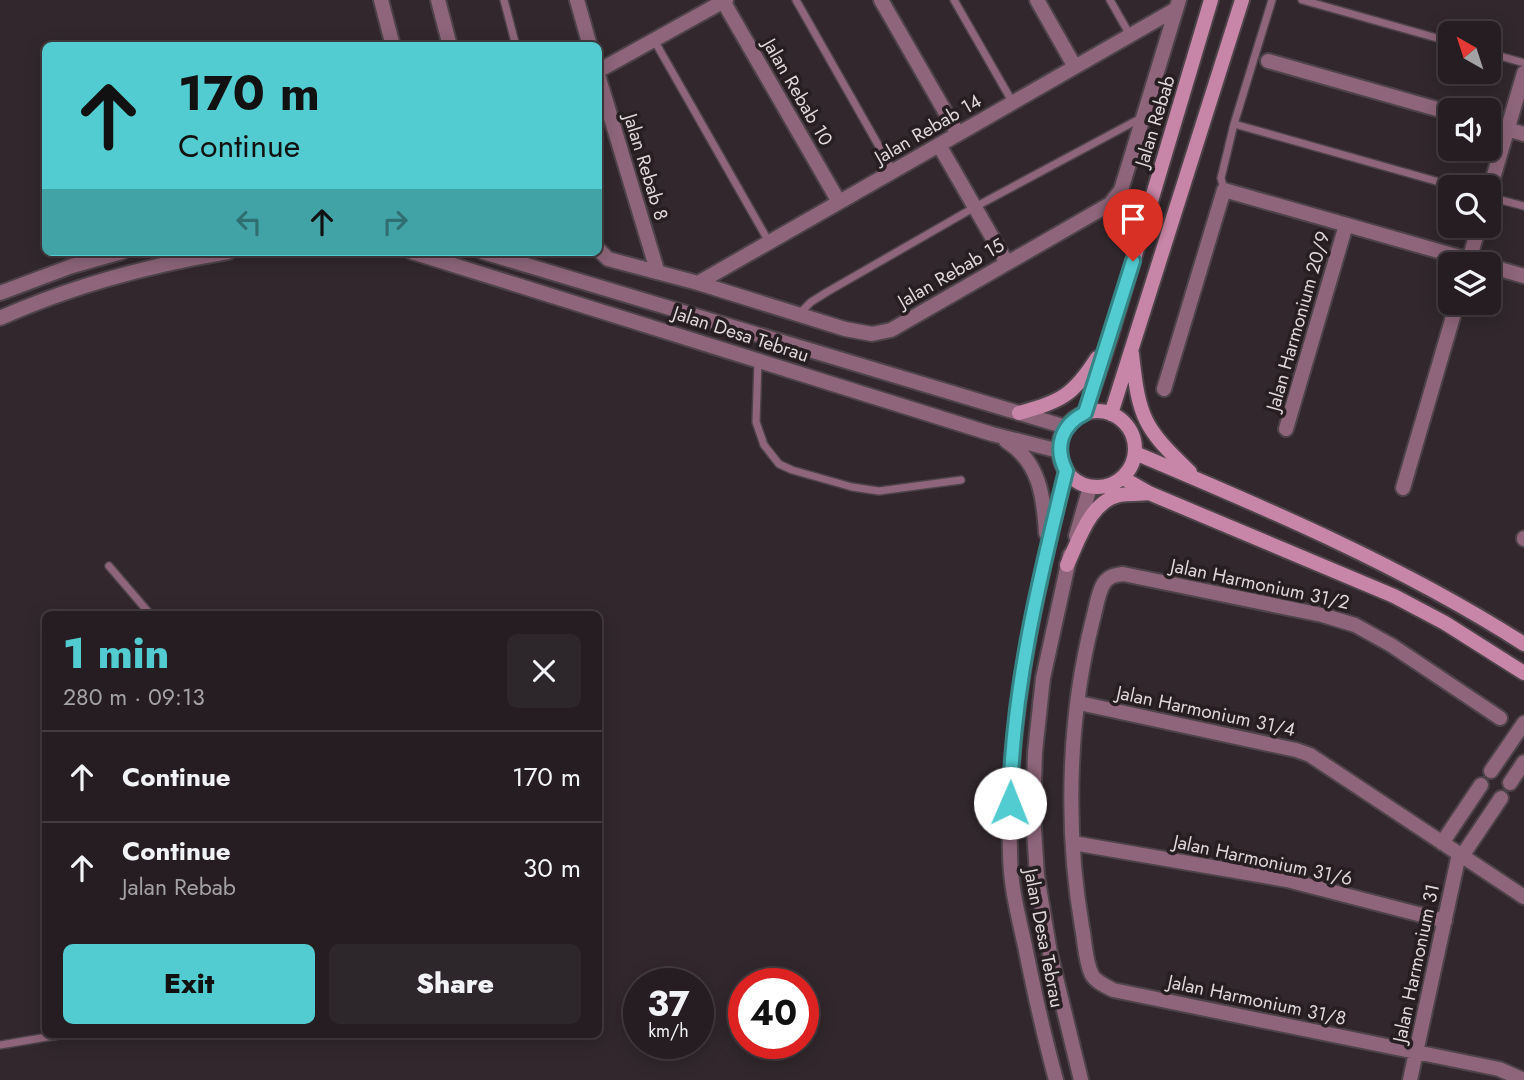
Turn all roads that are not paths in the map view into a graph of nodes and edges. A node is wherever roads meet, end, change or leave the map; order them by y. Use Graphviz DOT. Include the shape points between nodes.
graph roads {
  1 [pos="381,0"];
  2 [pos="438,0"];
  3 [pos="504,0"];
  4 [pos="577,0"];
  5 [pos="796,0"];
  6 [pos="881,0"];
  7 [pos="954,0"];
  8 [pos="1037,0"];
  9 [pos="1110,0"];
  10 [pos="1211,0"];
  11 [pos="1242,0"];
  12 [pos="1272,0"];
  13 [pos="1302,0"];
  14 [pos="724,1"];
  15 [pos="1178,5"];
  16 [pos="1130,36"];
  17 [pos="1438,38"];
  18 [pos="654,40"];
  19 [pos="392,42"];
  20 [pos="449,42"];
  21 [pos="515,42"];
  22 [pos="589,42"];
  23 [pos="1502,57"];
  24 [pos="1268,61"];
  25 [pos="1524,63"];
  26 [pos="1075,67"];
  27 [pos="602,71"];
  28 [pos="1524,73"];
  29 [pos="602,86"];
  30 [pos="1013,103"];
  31 [pos="1438,109"];
  32 [pos="1144,116"];
  33 [pos="1234,124"];
  34 [pos="1501,128"];
  35 [pos="1507,130"];
  36 [pos="958,134"];
  37 [pos="1524,134"];
  38 [pos="939,145"];
  39 [pos="893,171"];
  40 [pos="1494,175"];
  41 [pos="1438,182"];
  42 [pos="1224,190"];
  43 [pos="1501,198"];
  44 [pos="839,202"];
  45 [pos="975,206"];
  46 [pos="1524,206"];
  47 [pos="1346,225"];
  48 [pos="769,242"];
  49 [pos="602,253"];
  50 [pos="1438,253"];
  51 [pos="108,256"];
  52 [pos="210,256"];
  53 [pos="443,256"];
  54 [pos="496,256"];
  55 [pos="1007,264"];
  56 [pos="1501,269"];
  57 [pos="657,270"];
  58 [pos="1524,276"];
  59 [pos="698,283"];
  60 [pos="0,293"];
  61 [pos="1453,315"];
  62 [pos="797,316"];
  63 [pos="0,318"];
  64 [pos="1110,339"];
  65 [pos="1132,349"];
  66 [pos="758,360"];
  67 [pos="1164,389"];
  68 [pos="1018,413"];
  69 [pos="1085,413"];
  70 [pos="1111,414"];
  71 [pos="1066,428"];
  72 [pos="1286,429"];
  73 [pos="992,434"];
  74 [pos="1059,451"];
  75 [pos="1135,453"];
  76 [pos="1066,471"];
  77 [pos="1123,478"];
  78 [pos="1197,479"];
  79 [pos="961,480"];
  80 [pos="1090,487"];
  81 [pos="1403,488"];
  82 [pos="1149,493"];
  83 [pos="1047,549"];
  84 [pos="1068,565"];
  85 [pos="109,566"];
  86 [pos="147,611"];
  87 [pos="1524,644"];
  88 [pos="1524,673"];
  89 [pos="1079,702"];
  90 [pos="1500,718"];
  91 [pos="1524,723"];
  92 [pos="1503,753"];
  93 [pos="1524,756"];
  94 [pos="1524,762"];
  95 [pos="1491,771"];
  96 [pos="1510,783"];
  97 [pos="1481,785"];
  98 [pos="1500,798"];
  99 [pos="1073,843"];
  100 [pos="1442,843"];
  101 [pos="1461,855"];
  102 [pos="1524,897"];
  103 [pos="1445,921"];
  104 [pos="42,1038"];
  105 [pos="0,1045"];
  106 [pos="1416,1053"];
  107 [pos="1056,1080"];
  108 [pos="1081,1080"];
  109 [pos="1410,1080"];
  110 [pos="1524,1080"];
  1 -- 19 [label="street"];
  2 -- 20 [label="street"];
  3 -- 21 [label="lane"];
  4 -- 22 [label="street"];
  5 -- 39 [label="lane"];
  6 -- 36 [label="street"];
  7 -- 30 [label="lane"];
  8 -- 26 [label="street"];
  9 -- 16 [label="lane"];
  10 -- 64 [label="main road, Jalan Rebab"];
  11 -- 65 [label="main road"];
  12 -- 33 [label="lane"];
  13 -- 17 [label="lane"];
  14 -- 18 [label="street"];
  14 -- 44 [label="street, Jalan Rebab 10"];
  15 -- 16 [label="street, Jalan Rebab 14"];
  15 -- 32 [label="street, Jalan Rebab 15"];
  16 -- 26 [label="street, Jalan Rebab 14"];
  18 -- 27 [label="street"];
  18 -- 48 [label="lane"];
  23 -- 25 [label="lane"];
  24 -- 31 [label="street"];
  26 -- 30 [label="street, Jalan Rebab 14"];
  28 -- 35 [label="street"];
  29 -- 57 [label="street, Jalan Rebab 8"];
  30 -- 36 [label="street, Jalan Rebab 14"];
  32 -- 45 [label="lane"];
  32 -- 55 [label="street, Jalan Rebab 15" via="1121,190 1110,204"];
  33 -- 41 [label="lane"];
  33 -- 42 [label="lane" via="1221,178"];
  34 -- 35 [label="street"];
  35 -- 37 [label="street"];
  35 -- 40 [label="street"];
  36 -- 38 [label="street, Jalan Rebab 14"];
  38 -- 39 [label="street, Jalan Rebab 14"];
  38 -- 45 [label="street"];
  39 -- 44 [label="street, Jalan Rebab 14"];
  42 -- 47 [label="street"];
  42 -- 67 [label="street"];
  43 -- 46 [label="lane"];
  44 -- 48 [label="street, Jalan Rebab 14"];
  45 -- 55 [label="street"];
  45 -- 62 [label="lane" via="827,292"];
  47 -- 50 [label="street"];
  47 -- 72 [label="street, Jalan Harmonium 20/9"];
  48 -- 59 [label="street, Jalan Rebab 14"];
  49 -- 57 [label="street, Jalan Rebab 15" via="608,259"];
  51 -- 60 [label="street"];
  52 -- 63 [label="street" via="131,273"];
  53 -- 66 [label="street, Jalan Desa Tebrau"];
  54 -- 68 [label="street, Jalan Desa Tebrau"];
  55 -- 62 [label="street, Jalan Rebab 15" via="891,330 872,334"];
  56 -- 58 [label="street"];
  57 -- 59 [label="street, Jalan Rebab 15"];
  59 -- 62 [label="street, Jalan Rebab 15"];
  61 -- 81 [label="street"];
  64 -- 68 [label="main road" via="1069,394"];
  64 -- 69 [label="main road, Jalan Rebab"];
  65 -- 70 [label="main road"];
  65 -- 78 [label="main road" via="1135,388 1146,422"];
  66 -- 73 [label="street, Jalan Desa Tebrau"];
  66 -- 79 [label="lane" via="757,422 764,445 779,464 879,491"];
  68 -- 71 [label="street, Jalan Desa Tebrau"];
  69 -- 70 [label="main road"];
  69 -- 71 [label="main road"];
  70 -- 75 [label="main road" via="1130,429"];
  71 -- 74 [label="main road"];
  73 -- 74 [label="street, Jalan Desa Tebrau"];
  73 -- 83 [label="street" via="1018,449 1032,466 1045,509"];
  74 -- 76 [label="main road"];
  75 -- 77 [label="main road"];
  75 -- 78 [label="main road"];
  76 -- 80 [label="main road"];
  76 -- 83 [label="street, Jalan Desa Tebrau"];
  77 -- 80 [label="main road" via="1107,486"];
  77 -- 82 [label="main road"];
  78 -- 87 [label="main road" via="1399,572"];
  80 -- 84 [label="street, Jalan Desa Tebrau"];
  82 -- 84 [label="main road" via="1121,495 1099,506"];
  82 -- 88 [label="main road" via="1394,596"];
  83 -- 107 [label="street, Jalan Desa Tebrau" via="1032,612 1011,753 1010,854 1015,902"];
  84 -- 108 [label="street, Jalan Desa Tebrau" via="1043,678 1033,814 1050,953"];
  85 -- 86 [label="lane"];
  89 -- 90 [label="street, Jalan Harmonium 31/2" via="1088,637 1102,586 1111,576 1123,574 1355,625"];
  89 -- 99 [label="street" via="1071,788"];
  89 -- 100 [label="street, Jalan Harmonium 31/4" via="1310,755"];
  91 -- 92 [label="street"];
  92 -- 93 [label="street"];
  92 -- 95 [label="street"];
  94 -- 96 [label="street"];
  97 -- 100 [label="street"];
  98 -- 101 [label="street, Jalan Harmonium 31"];
  99 -- 103 [label="street, Jalan Harmonium 31/6" via="1287,880"];
  99 -- 106 [label="street, Jalan Harmonium 31/8" via="1089,968 1094,978 1113,990"];
  100 -- 101 [label="street, Jalan Harmonium 31/4"];
  101 -- 102 [label="street, Jalan Harmonium 31/4"];
  101 -- 103 [label="street, Jalan Harmonium 31"];
  103 -- 106 [label="street, Jalan Harmonium 31"];
  104 -- 105 [label="lane"];
  106 -- 109 [label="street, Jalan Harmonium 31"];
  106 -- 110 [label="street, Jalan Harmonium 31/8" via="1499,1069"];
}
